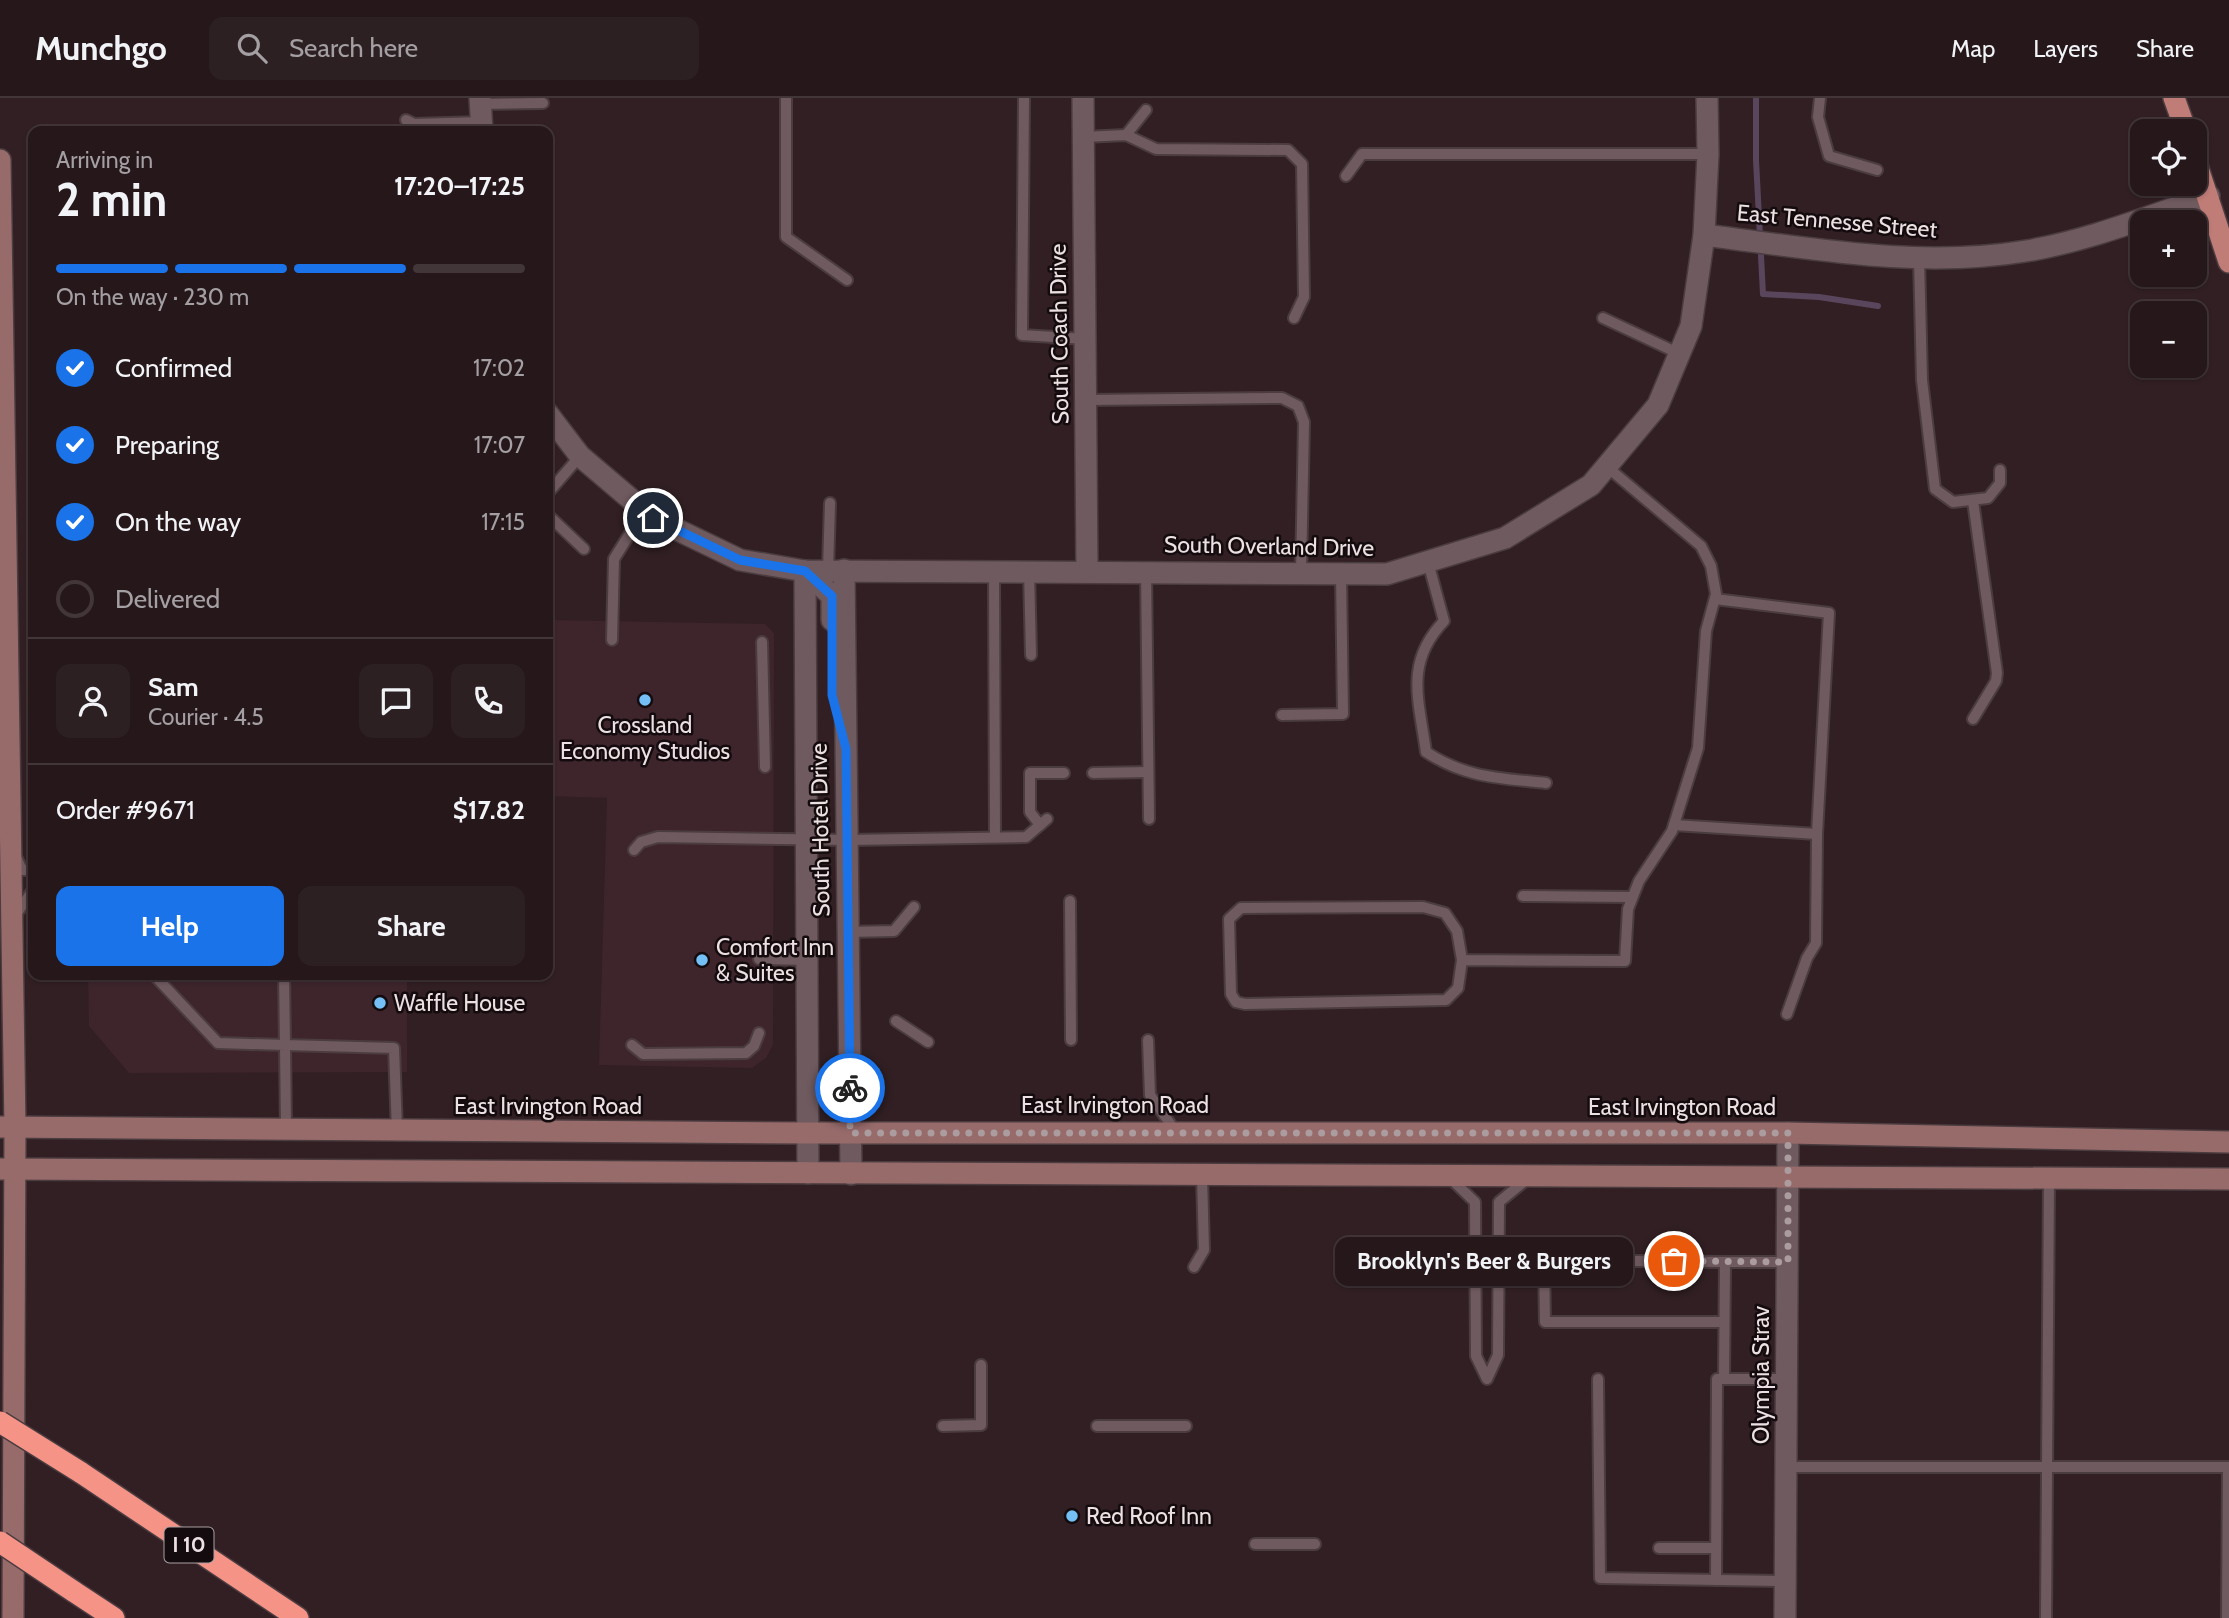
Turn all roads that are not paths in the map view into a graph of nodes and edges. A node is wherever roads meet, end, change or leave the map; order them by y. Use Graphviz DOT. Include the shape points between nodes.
graph roads {
  1 [pos="786,98"];
  2 [pos="1024,98"];
  3 [pos="1083,98"];
  4 [pos="1707,98"];
  5 [pos="1820,98"];
  6 [pos="2174,98"];
  7 [pos="543,103"];
  8 [pos="1146,110"];
  9 [pos="481,114"];
  10 [pos="2182,119"];
  11 [pos="406,120"];
  12 [pos="1126,135"];
  13 [pos="1083,137"];
  14 [pos="1708,154"];
  15 [pos="0,160"];
  16 [pos="1877,170"];
  17 [pos="1346,176"];
  18 [pos="2207,191"];
  19 [pos="2209,196"];
  20 [pos="1704,235"];
  21 [pos="1919,258"];
  22 [pos="2229,262"];
  23 [pos="847,280"];
  24 [pos="1294,318"];
  25 [pos="1603,318"];
  26 [pos="1086,339"];
  27 [pos="1680,354"];
  28 [pos="1086,400"];
  29 [pos="553,421"];
  30 [pos="580,456"];
  31 [pos="0,458"];
  32 [pos="1606,466"];
  33 [pos="2000,470"];
  34 [pos="5,480"];
  35 [pos="553,488"];
  36 [pos="1973,501"];
  37 [pos="830,503"];
  38 [pos="644,511"];
  39 [pos="553,520"];
  40 [pos="584,549"];
  41 [pos="1428,562"];
  42 [pos="836,570"];
  43 [pos="994,570"];
  44 [pos="1029,570"];
  45 [pos="1087,570"];
  46 [pos="1146,570"];
  47 [pos="805,571"];
  48 [pos="1301,573"];
  49 [pos="1342,574"];
  50 [pos="1715,599"];
  51 [pos="612,640"];
  52 [pos="762,642"];
  53 [pos="1031,655"];
  54 [pos="1282,715"];
  55 [pos="1973,719"];
  56 [pos="846,749"];
  57 [pos="765,767"];
  58 [pos="1064,772"];
  59 [pos="1093,772"];
  60 [pos="1148,772"];
  61 [pos="1546,783"];
  62 [pos="1149,819"];
  63 [pos="1674,825"];
  64 [pos="1817,834"];
  65 [pos="995,837"];
  66 [pos="806,839"];
  67 [pos="847,840"];
  68 [pos="11,844"];
  69 [pos="634,850"];
  70 [pos="28,870"];
  71 [pos="1523,896"];
  72 [pos="1632,897"];
  73 [pos="28,898"];
  74 [pos="1070,901"];
  75 [pos="914,907"];
  76 [pos="12,922"];
  77 [pos="848,932"];
  78 [pos="759,959"];
  79 [pos="807,960"];
  80 [pos="1462,960"];
  81 [pos="159,980"];
  82 [pos="284,980"];
  83 [pos="1787,1014"];
  84 [pos="896,1021"];
  85 [pos="759,1033"];
  86 [pos="1071,1040"];
  87 [pos="1148,1040"];
  88 [pos="928,1042"];
  89 [pos="285,1045"];
  90 [pos="632,1045"];
  91 [pos="7,1127"];
  92 [pos="286,1130"];
  93 [pos="397,1131"];
  94 [pos="1176,1132"];
  95 [pos="808,1133"];
  96 [pos="850,1133"];
  97 [pos="1788,1133"];
  98 [pos="2229,1142"];
  99 [pos="7,1169"];
  100 [pos="808,1173"];
  101 [pos="850,1174"];
  102 [pos="1202,1176"];
  103 [pos="1449,1177"];
  104 [pos="1528,1178"];
  105 [pos="1788,1179"];
  106 [pos="2049,1179"];
  107 [pos="2229,1179"];
  108 [pos="1498,1260"];
  109 [pos="1544,1260"];
  110 [pos="1725,1262"];
  111 [pos="1788,1262"];
  112 [pos="1194,1267"];
  113 [pos="1724,1322"];
  114 [pos="981,1365"];
  115 [pos="1598,1379"];
  116 [pos="1724,1379"];
  117 [pos="1787,1379"];
  118 [pos="0,1422"];
  119 [pos="943,1426"];
  120 [pos="1097,1426"];
  121 [pos="1186,1426"];
  122 [pos="2046,1466"];
  123 [pos="1786,1467"];
  124 [pos="2229,1467"];
  125 [pos="0,1544"];
  126 [pos="1255,1544"];
  127 [pos="1315,1544"];
  128 [pos="1659,1548"];
  129 [pos="1716,1548"];
  130 [pos="1716,1580"];
  131 [pos="1786,1581"];
  132 [pos="13,1618"];
  133 [pos="114,1618"];
  134 [pos="298,1618"];
  135 [pos="1785,1618"];
  136 [pos="2046,1618"];
  137 [pos="2227,1618"];
  1 -- 23 [label="lane" via="786,237"];
  2 -- 26 [label="lane" via="1022,335"];
  3 -- 13 [label="street, South Coach Drive"];
  4 -- 14 [label="street, South Overland Drive"];
  5 -- 16 [label="lane" via="1818,117 1829,156"];
  6 -- 10 [label="main road"];
  7 -- 9 [label="lane"];
  8 -- 12 [label="lane"];
  9 -- 11 [label="lane" via="414,124"];
  12 -- 13 [label="lane"];
  12 -- 24 [label="lane" via="1156,149 1288,150 1297,156 1302,164 1304,297"];
  13 -- 26 [label="street, South Coach Drive"];
  14 -- 17 [label="lane" via="1362,154"];
  14 -- 20 [label="street, South Overland Drive"];
  15 -- 34 [label="main road"];
  18 -- 19 [label="main road"];
  19 -- 21 [label="street, East Tennesse Street" via="2071,241 1987,256"];
  19 -- 22 [label="main road"];
  20 -- 21 [label="street, East Tennesse Street"];
  20 -- 27 [label="street, South Overland Drive" via="1691,326"];
  21 -- 36 [label="lane" via="1922,380 1935,489 1953,502"];
  25 -- 27 [label="lane"];
  26 -- 28 [label="street, South Coach Drive"];
  27 -- 32 [label="street, South Overland Drive" via="1658,405"];
  28 -- 45 [label="street, South Coach Drive"];
  28 -- 48 [label="lane" via="1282,398 1298,406 1304,422"];
  29 -- 30 [label="street, South Overland Drive"];
  30 -- 35 [label="lane"];
  30 -- 38 [label="street, South Overland Drive"];
  31 -- 34 [label="main road"];
  32 -- 41 [label="street, South Overland Drive" via="1591,485 1505,538"];
  32 -- 50 [label="lane" via="1701,546 1711,566"];
  33 -- 36 [label="lane" via="2000,483 1988,498"];
  34 -- 68 [label="main road"];
  36 -- 55 [label="lane" via="1997,673"];
  37 -- 42 [label="lane"];
  38 -- 47 [label="street, South Overland Drive" via="740,560"];
  38 -- 51 [label="lane" via="614,559"];
  39 -- 40 [label="lane"];
  41 -- 49 [label="street, South Overland Drive" via="1387,574"];
  41 -- 61 [label="lane" via="1444,621 1426,639 1416,672 1426,752 1450,768 1475,776"];
  42 -- 43 [label="street, South Overland Drive"];
  42 -- 47 [label="street, South Overland Drive"];
  42 -- 56 [label="street, South Hotel Drive"];
  43 -- 44 [label="street, South Overland Drive"];
  43 -- 65 [label="lane"];
  44 -- 45 [label="street, South Overland Drive"];
  44 -- 53 [label="lane"];
  45 -- 46 [label="street, South Overland Drive"];
  46 -- 48 [label="street, South Overland Drive"];
  46 -- 60 [label="lane"];
  47 -- 56 [label="street" via="832,596 832,695"];
  47 -- 66 [label="street, South Hotel Drive"];
  48 -- 49 [label="street, South Overland Drive"];
  49 -- 54 [label="lane" via="1343,713"];
  50 -- 63 [label="lane" via="1706,631 1698,748"];
  50 -- 64 [label="lane" via="1829,613"];
  52 -- 57 [label="lane"];
  56 -- 67 [label="street, South Hotel Drive"];
  58 -- 65 [label="lane" via="1030,774 1030,812 1043,822 1026,837"];
  59 -- 60 [label="lane"];
  60 -- 62 [label="lane"];
  63 -- 64 [label="lane"];
  63 -- 72 [label="lane"];
  64 -- 83 [label="lane" via="1816,943"];
  65 -- 67 [label="lane"];
  66 -- 67 [label="lane"];
  66 -- 69 [label="lane" via="658,837 641,842"];
  66 -- 79 [label="street, South Hotel Drive"];
  67 -- 77 [label="street, South Hotel Drive"];
  68 -- 70 [label="lane" via="22,870"];
  68 -- 76 [label="main road"];
  71 -- 72 [label="lane"];
  72 -- 80 [label="lane" via="1625,961"];
  73 -- 76 [label="lane"];
  74 -- 86 [label="lane"];
  75 -- 77 [label="lane" via="894,931"];
  76 -- 91 [label="main road"];
  77 -- 96 [label="street, South Hotel Drive"];
  78 -- 79 [label="lane"];
  79 -- 95 [label="street, South Hotel Drive"];
  80 -- 80 [label="lane" via="1457,931 1445,913 1423,908 1241,908 1229,919 1231,994 1236,1002 1245,1004 1446,1000 1458,988"];
  81 -- 89 [label="lane" via="218,1043"];
  82 -- 89 [label="lane"];
  84 -- 88 [label="lane"];
  85 -- 90 [label="lane" via="746,1053 643,1054"];
  87 -- 94 [label="lane" via="1150,1095"];
  89 -- 92 [label="lane"];
  89 -- 93 [label="lane" via="394,1048"];
  91 -- 92 [label="main road, East Irvington Road"];
  91 -- 99 [label="main road"];
  92 -- 93 [label="main road, East Irvington Road"];
  93 -- 95 [label="main road, East Irvington Road"];
  94 -- 96 [label="main road, East Irvington Road"];
  94 -- 97 [label="main road, East Irvington Road"];
  95 -- 96 [label="main road, East Irvington Road"];
  95 -- 100 [label="street, South Hotel Drive"];
  96 -- 101 [label="street, South Hotel Drive"];
  97 -- 98 [label="main road, East Irvington Road"];
  97 -- 105 [label="street, Olympia Strav"];
  99 -- 100 [label="main road"];
  99 -- 132 [label="main road"];
  100 -- 101 [label="main road"];
  101 -- 102 [label="main road"];
  102 -- 103 [label="main road"];
  102 -- 112 [label="lane" via="1204,1250"];
  103 -- 104 [label="main road"];
  103 -- 108 [label="lane" via="1475,1202 1476,1356 1487,1379 1497,1355"];
  104 -- 105 [label="main road"];
  104 -- 108 [label="lane" via="1499,1202"];
  105 -- 106 [label="main road"];
  105 -- 111 [label="street, Olympia Strav"];
  106 -- 107 [label="main road"];
  106 -- 122 [label="lane"];
  108 -- 109 [label="lane"];
  109 -- 110 [label="lane"];
  109 -- 113 [label="lane" via="1545,1322"];
  110 -- 111 [label="lane"];
  110 -- 113 [label="lane"];
  111 -- 117 [label="street, Olympia Strav"];
  113 -- 116 [label="lane"];
  114 -- 119 [label="lane" via="981,1425"];
  115 -- 130 [label="lane" via="1600,1578"];
  116 -- 117 [label="lane"];
  116 -- 129 [label="lane" via="1717,1379"];
  117 -- 123 [label="street, Olympia Strav"];
  118 -- 134 [label="highway, I 10, bridge"];
  120 -- 121 [label="lane"];
  122 -- 123 [label="lane"];
  122 -- 124 [label="lane"];
  122 -- 136 [label="lane"];
  123 -- 131 [label="street, Olympia Strav"];
  124 -- 137 [label="lane"];
  125 -- 133 [label="highway, bridge"];
  126 -- 127 [label="lane"];
  128 -- 129 [label="lane"];
  129 -- 130 [label="lane"];
  130 -- 131 [label="lane"];
  131 -- 135 [label="street, Olympia Strav"];
}
